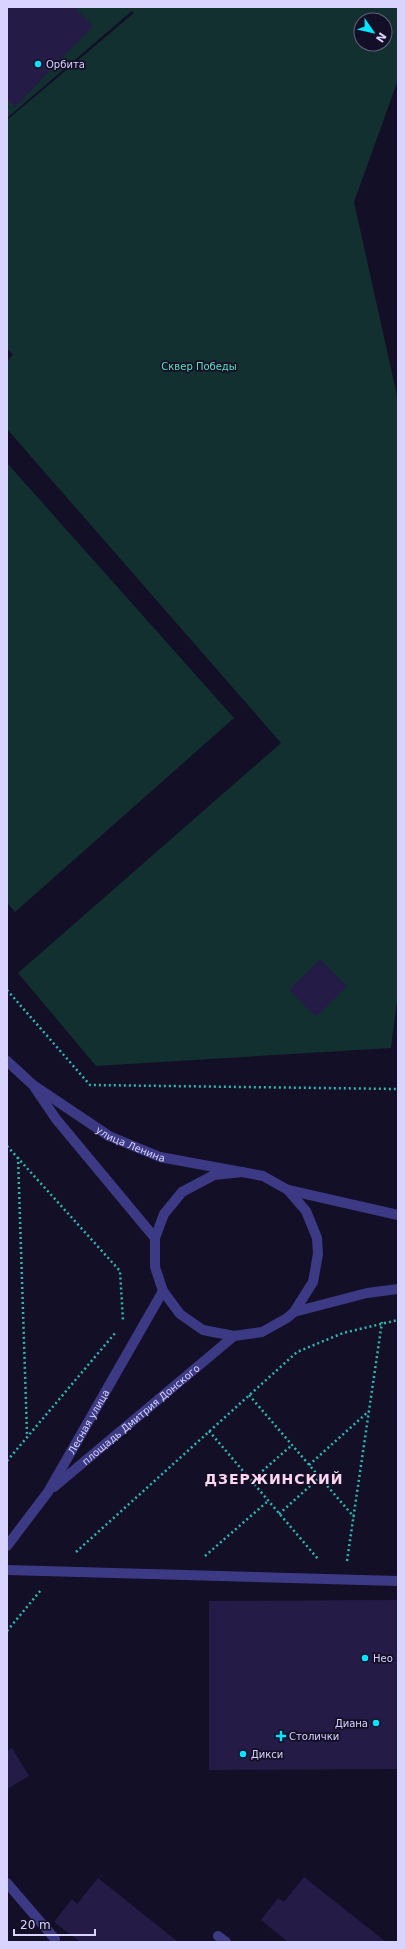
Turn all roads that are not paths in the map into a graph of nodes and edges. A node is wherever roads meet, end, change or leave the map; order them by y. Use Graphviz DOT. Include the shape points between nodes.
graph roads {
  1 [pos="7,1061"];
  2 [pos="33,1085"];
  3 [pos="242,1172"];
  4 [pos="288,1190"];
  5 [pos="398,1215"];
  6 [pos="155,1238"];
  7 [pos="398,1289"];
  8 [pos="163,1291"];
  9 [pos="294,1312"];
  10 [pos="234,1336"];
  11 [pos="48,1492"];
  12 [pos="7,1546"];
  13 [pos="7,1570"];
  14 [pos="398,1581"];
  15 [pos="7,1883"];
  16 [pos="218,1936"];
  17 [pos="55,1942"];
  18 [pos="226,1942"];
  1 -- 2 [label="street, улица Ленина"];
  2 -- 3 [label="street, улица Ленина" via="109,1136 160,1158"];
  2 -- 6 [label="street, улица Ленина" via="56,1119"];
  3 -- 4 [label="street, улица Ленина" via="263,1176"];
  3 -- 6 [label="street, улица Ленина" via="214,1175 182,1192 164,1214"];
  4 -- 5 [label="street, улица Ленина"];
  4 -- 9 [label="street, улица Ленина" via="306,1211 317,1238 318,1254 313,1282"];
  6 -- 8 [label="street, улица Ленина" via="155,1267"];
  7 -- 9 [label="street, улица Ленина" via="367,1293"];
  8 -- 10 [label="street, улица Ленина" via="180,1314 204,1330"];
  8 -- 11 [label="street, Лесная улица"];
  9 -- 10 [label="street, улица Ленина" via="262,1332"];
  10 -- 11 [label="street, площадь Дмитрия Донского"];
  11 -- 12 [label="street, Лесная улица"];
  13 -- 14 [label="street"];
  15 -- 17 [label="street"];
  16 -- 18 [label="street"];
}
